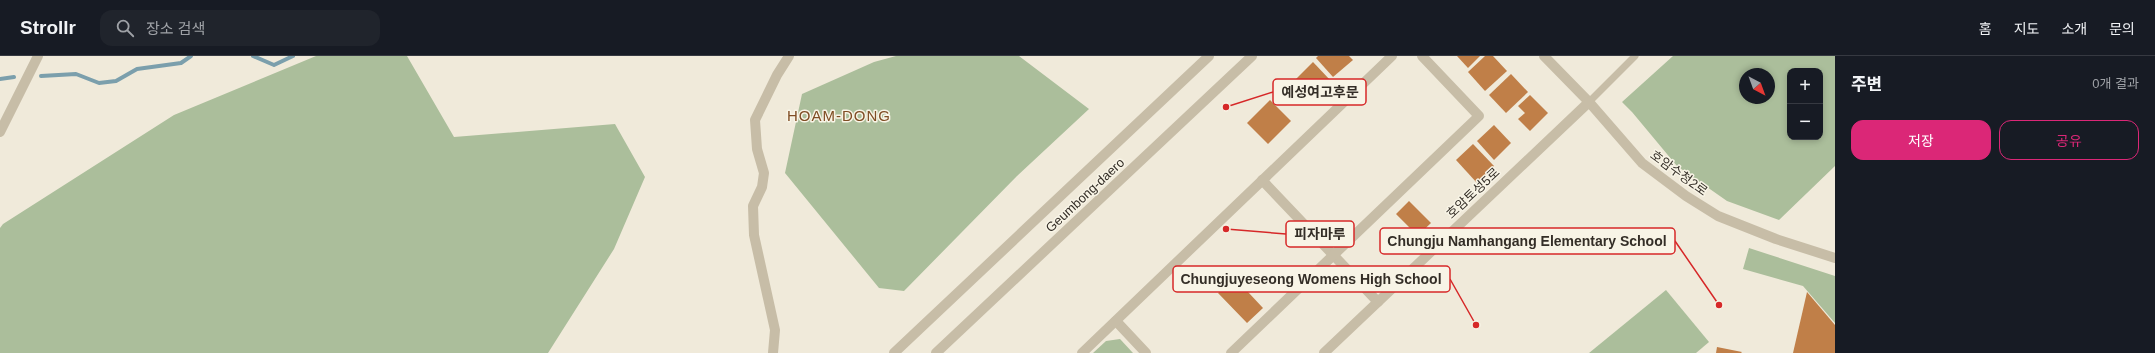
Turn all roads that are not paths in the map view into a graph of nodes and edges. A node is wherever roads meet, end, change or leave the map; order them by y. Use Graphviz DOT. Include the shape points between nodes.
graph roads {
  1 [pos="38,56"];
  2 [pos="789,56"];
  3 [pos="1209,56"];
  4 [pos="1252,56"];
  5 [pos="1392,56"];
  6 [pos="1422,56"];
  7 [pos="1544,56"];
  8 [pos="1635,56"];
  9 [pos="1589,102"];
  10 [pos="0,132"];
  11 [pos="1262,180"];
  12 [pos="1333,256"];
  13 [pos="1835,258"];
  14 [pos="1378,302"];
  15 [pos="1116,321"];
  16 [pos="773,353"];
  17 [pos="894,353"];
  18 [pos="936,353"];
  19 [pos="1082,353"];
  20 [pos="1146,353"];
  21 [pos="1231,353"];
  22 [pos="1324,353"];
  1 -- 10 [label="street"];
  2 -- 16 [label="street" via="755,120 757,149 764,173 762,187 753,206 754,235 775,330"];
  3 -- 17 [label="street, Geumbong-daero"];
  4 -- 18 [label="street, Geumbong-daero"];
  5 -- 11 [label="street"];
  6 -- 12 [label="street" via="1479,116"];
  7 -- 9 [label="street, 호암수청2로"];
  8 -- 9 [label="lane"];
  9 -- 13 [label="street, 호암수청2로" via="1642,163 1686,196 1718,216 1776,239"];
  9 -- 14 [label="street, 호암토성5로"];
  11 -- 12 [label="street"];
  11 -- 15 [label="street"];
  12 -- 14 [label="street"];
  12 -- 21 [label="street"];
  14 -- 22 [label="street, 호암토성5로"];
  15 -- 19 [label="street"];
  15 -- 20 [label="street"];
}
